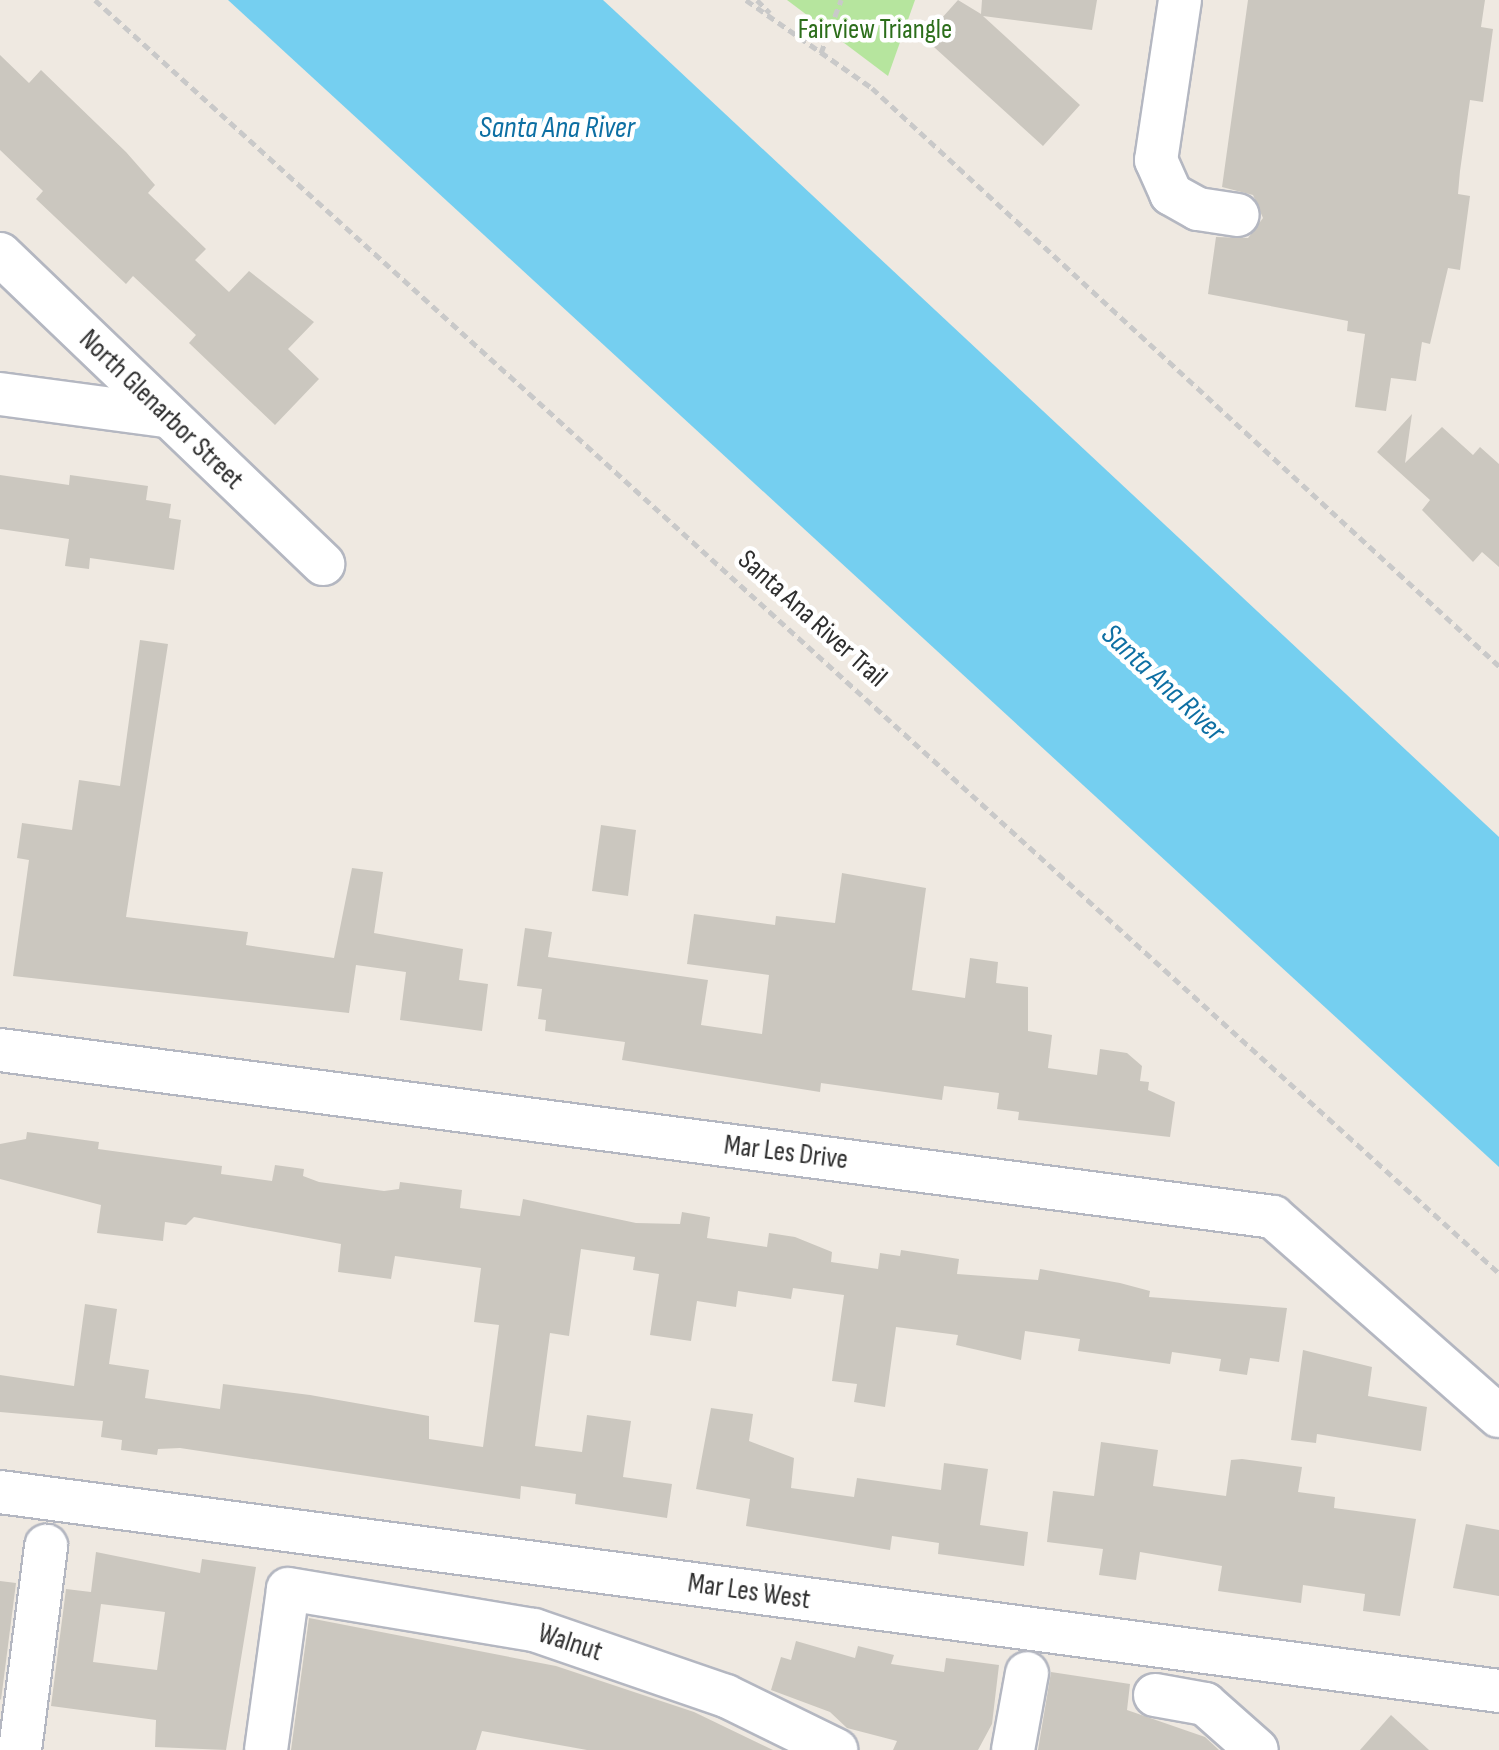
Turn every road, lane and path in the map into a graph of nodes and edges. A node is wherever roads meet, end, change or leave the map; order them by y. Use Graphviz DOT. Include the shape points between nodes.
graph roads {
  1 [pos="95,0"];
  2 [pos="746,0"];
  3 [pos="758,0"];
  4 [pos="841,0"];
  5 [pos="1180,0"];
  6 [pos="779,22"];
  7 [pos="821,54"];
  8 [pos="1238,214"];
  9 [pos="0,254"];
  10 [pos="0,394"];
  11 [pos="166,416"];
  12 [pos="323,564"];
  13 [pos="1499,666"];
  14 [pos="0,1050"];
  15 [pos="1499,1272"];
  16 [pos="1499,1416"];
  17 [pos="0,1492"];
  18 [pos="46,1546"];
  19 [pos="1027,1673"];
  20 [pos="1499,1691"];
  21 [pos="1154,1696"];
  22 [pos="20,1750"];
  23 [pos="266,1750"];
  24 [pos="836,1750"];
  25 [pos="1013,1750"];
  26 [pos="1257,1750"];
  1 -- 15 [label="path, Santa Ana River Trail"];
  2 -- 6 [label="path"];
  3 -- 6 [label="path"];
  4 -- 7 [label="path"];
  5 -- 8 [label="street" via="1156,160 1171,194 1198,209"];
  6 -- 7 [label="path"];
  7 -- 13 [label="path" via="872,88"];
  9 -- 11 [label="street, North Glenarbor Street"];
  10 -- 11 [label="street"];
  11 -- 12 [label="street, North Glenarbor Street"];
  14 -- 16 [label="street, Mar Les Drive" via="1273,1217"];
  17 -- 20 [label="street, Mar Les West"];
  18 -- 22 [label="street"];
  19 -- 25 [label="street"];
  21 -- 26 [label="street" via="1205,1704"];
  23 -- 24 [label="street, Walnut" via="288,1589 534,1630 726,1696"];
}
